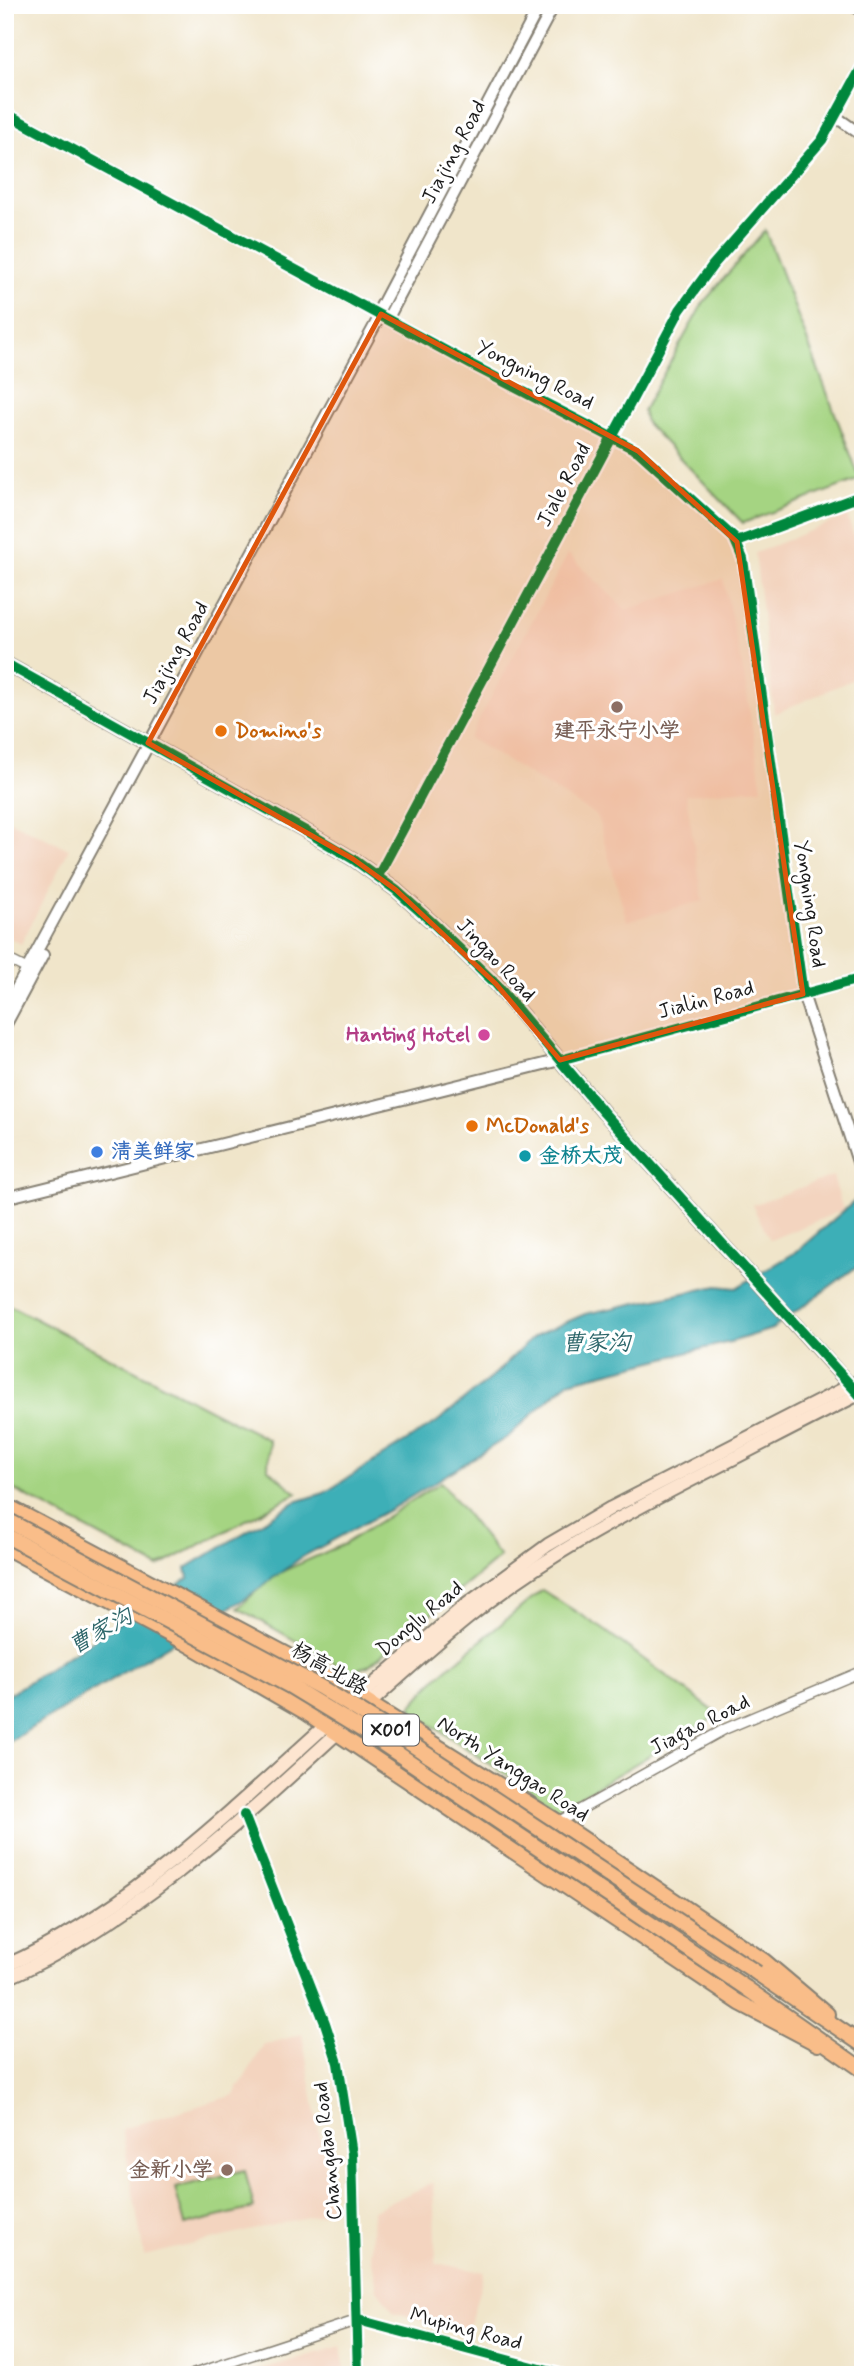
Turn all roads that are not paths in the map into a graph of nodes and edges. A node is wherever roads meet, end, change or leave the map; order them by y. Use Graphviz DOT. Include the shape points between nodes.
graph roads {
  1 [pos="540,5"];
  2 [pos="554,5"];
  3 [pos="852,5"];
  4 [pos="863,11"];
  5 [pos="863,65"];
  6 [pos="5,113"];
  7 [pos="836,117"];
  8 [pos="863,136"];
  9 [pos="382,315"];
  10 [pos="612,436"];
  11 [pos="863,495"];
  12 [pos="737,542"];
  13 [pos="5,663"];
  14 [pos="151,745"];
  15 [pos="378,876"];
  16 [pos="5,958"];
  17 [pos="27,970"];
  18 [pos="863,978"];
  19 [pos="803,994"];
  20 [pos="5,1010"];
  21 [pos="5,1026"];
  22 [pos="560,1060"];
  23 [pos="859,1165"];
  24 [pos="5,1198"];
  25 [pos="863,1379"];
  26 [pos="859,1393"];
  27 [pos="5,1505"];
  28 [pos="5,1519"];
  29 [pos="5,1535"];
  30 [pos="5,1547"];
  31 [pos="863,1671"];
  32 [pos="365,1700"];
  33 [pos="332,1729"];
  34 [pos="244,1815"];
  35 [pos="558,1822"];
  36 [pos="5,1966"];
  37 [pos="757,1973"];
  38 [pos="5,1979"];
  39 [pos="863,2045"];
  40 [pos="858,2067"];
  41 [pos="358,2320"];
  42 [pos="191,2375"];
  43 [pos="358,2375"];
  44 [pos="564,2375"];
  1 -- 9 [label="street, Jiajing Road"];
  2 -- 9 [label="street, Jiajing Road"];
  3 -- 4 [label="street"];
  5 -- 7 [label="street, Jiale Road"];
  6 -- 9 [label="street, Yongning Road"];
  7 -- 8 [label="street"];
  7 -- 10 [label="street, Jiale Road" via="822,140 713,265 680,310"];
  9 -- 10 [label="street, Yongning Road"];
  9 -- 14 [label="street, Jiajing Road"];
  10 -- 12 [label="street, Yongning Road" via="654,463"];
  10 -- 15 [label="street, Jiale Road"];
  11 -- 12 [label="street"];
  12 -- 19 [label="street, Yongning Road"];
  13 -- 14 [label="main road, Jingao Road"];
  14 -- 15 [label="main road, Jingao Road"];
  14 -- 17 [label="street, Jiajing Road"];
  14 -- 21 [label="street, Jiajing Road"];
  15 -- 22 [label="main road, Jingao Road" via="496,984"];
  16 -- 17 [label="street"];
  17 -- 20 [label="street, Jiajing Road"];
  18 -- 19 [label="street, Jialin Road"];
  19 -- 22 [label="street, Jialin Road"];
  19 -- 23 [label="street, Yongning Road"];
  22 -- 24 [label="street, Jialin Road"];
  22 -- 26 [label="main road, Jingao Road"];
  25 -- 26 [label="main road, Donglu Road"];
  26 -- 32 [label="main road, Donglu Road" via="555,1555"];
  27 -- 32 [label="main road, North Yanggao Road / X001"];
  28 -- 37 [label="main road, 杨高北路 / X001, bridge" via="320,1687"];
  29 -- 40 [label="main road, 杨高北路 / X001, bridge" via="290,1686 375,1739"];
  30 -- 33 [label="main road, X001" via="184,1642"];
  31 -- 35 [label="street, Jiagao Road" via="716,1734"];
  32 -- 33 [label="main road, Donglu Road"];
  32 -- 35 [label="main road, North Yanggao Road / X001"];
  33 -- 34 [label="main road, Donglu Road"];
  33 -- 36 [label="main road, Donglu Road" via="153,1877 85,1924"];
  33 -- 40 [label="main road, X001" via="740,2003"];
  34 -- 38 [label="main road, Donglu Road" via="140,1902 63,1950"];
  34 -- 41 [label="street, Changdao Road" via="338,2063 352,2154"];
  35 -- 39 [label="main road, North Yanggao Road / X001" via="764,1961"];
  37 -- 39 [label="main road, North Yanggao Road / X001"];
  41 -- 42 [label="street"];
  41 -- 43 [label="street, Changdao Road"];
  41 -- 44 [label="street, Muping Road"];
}
